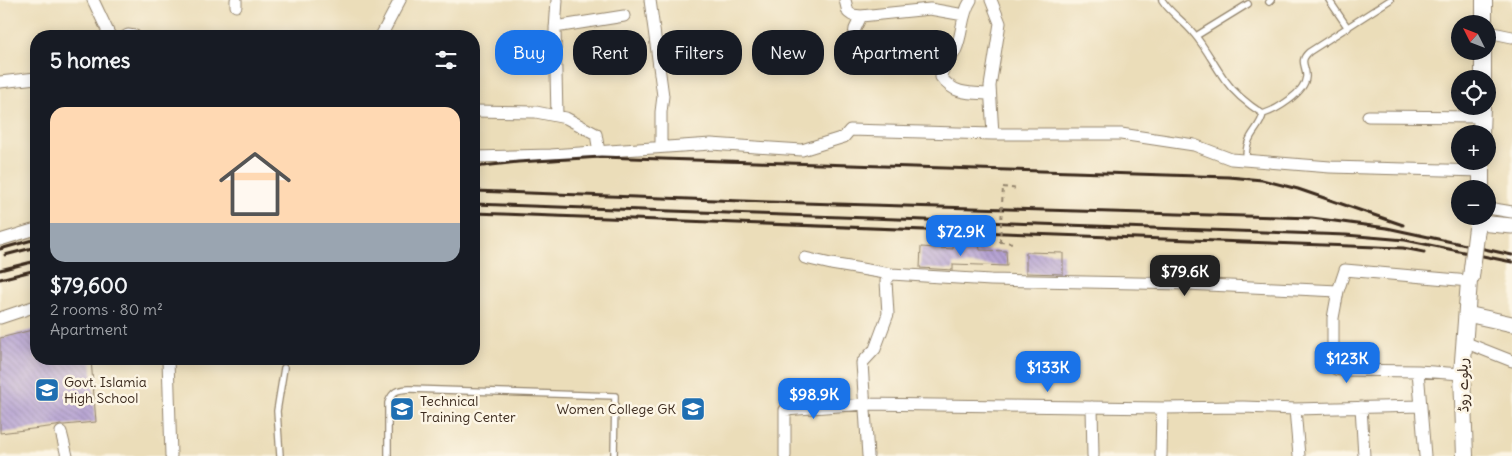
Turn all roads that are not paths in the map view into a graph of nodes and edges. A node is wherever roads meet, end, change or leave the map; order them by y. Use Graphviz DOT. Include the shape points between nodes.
graph roads {
  1 [pos="94,0"];
  2 [pos="400,0"];
  3 [pos="557,0"];
  4 [pos="650,0"];
  5 [pos="845,0"];
  6 [pos="971,0"];
  7 [pos="991,0"];
  8 [pos="1162,0"];
  9 [pos="1329,0"];
  10 [pos="1390,0"];
  11 [pos="1484,0"];
  12 [pos="1248,4"];
  13 [pos="964,15"];
  14 [pos="1484,15"];
  15 [pos="624,16"];
  16 [pos="860,16"];
  17 [pos="555,27"];
  18 [pos="1348,28"];
  19 [pos="107,30"];
  20 [pos="384,30"];
  21 [pos="855,30"];
  22 [pos="1496,34"];
  23 [pos="1196,36"];
  24 [pos="1512,37"];
  25 [pos="30,79"];
  26 [pos="0,82"];
  27 [pos="990,94"];
  28 [pos="480,111"];
  29 [pos="1451,113"];
  30 [pos="1263,114"];
  31 [pos="557,116"];
  32 [pos="1368,116"];
  33 [pos="992,134"];
  34 [pos="661,148"];
  35 [pos="599,152"];
  36 [pos="480,157"];
  37 [pos="1246,160"];
  38 [pos="1451,166"];
  39 [pos="1496,209"];
  40 [pos="1512,212"];
  41 [pos="1496,224"];
  42 [pos="1478,225"];
  43 [pos="1512,226"];
  44 [pos="30,231"];
  45 [pos="0,240"];
  46 [pos="805,258"];
  47 [pos="891,274"];
  48 [pos="1470,279"];
  49 [pos="1338,291"];
  50 [pos="30,308"];
  51 [pos="1467,314"];
  52 [pos="0,318"];
  53 [pos="1512,324"];
  54 [pos="1464,342"];
  55 [pos="1512,361"];
  56 [pos="168,365"];
  57 [pos="284,368"];
  58 [pos="1418,371"];
  59 [pos="1462,374"];
  60 [pos="865,404"];
  61 [pos="1420,406"];
  62 [pos="1092,407"];
  63 [pos="1361,407"];
  64 [pos="1162,408"];
  65 [pos="1295,409"];
  66 [pos="61,432"];
  67 [pos="67,456"];
  68 [pos="171,456"];
  69 [pos="280,456"];
  70 [pos="388,456"];
  71 [pos="614,456"];
  72 [pos="785,456"];
  73 [pos="868,456"];
  74 [pos="1094,456"];
  75 [pos="1161,456"];
  76 [pos="1299,456"];
  77 [pos="1364,456"];
  78 [pos="1425,456"];
  79 [pos="1465,456"];
  1 -- 19 [label="street"];
  2 -- 20 [label="street"];
  3 -- 17 [label="street"];
  4 -- 34 [label="street" via="663,96"];
  5 -- 16 [label="street" via="848,12"];
  6 -- 13 [label="street"];
  7 -- 27 [label="street" via="1000,22"];
  8 -- 23 [label="lane"];
  9 -- 18 [label="lane"];
  10 -- 18 [label="lane"];
  11 -- 14 [label="main road"];
  12 -- 23 [label="lane"];
  13 -- 16 [label="street" via="930,9"];
  13 -- 27 [label="street" via="956,50 942,70 941,77 960,92"];
  15 -- 17 [label="street"];
  16 -- 21 [label="street"];
  17 -- 31 [label="street"];
  18 -- 30 [label="lane" via="1304,56 1304,84 1280,106"];
  22 -- 24 [label="street"];
  23 -- 30 [label="lane" via="1226,82"];
  25 -- 26 [label="street"];
  27 -- 33 [label="street"];
  28 -- 31 [label="street" via="536,112"];
  29 -- 32 [label="street"];
  30 -- 37 [label="lane" via="1248,143"];
  31 -- 35 [label="street" via="596,134"];
  33 -- 34 [label="street" via="850,130 844,138 802,150 711,144"];
  33 -- 37 [label="street" via="1121,134 1194,145 1231,159"];
  34 -- 35 [label="street"];
  35 -- 36 [label="street"];
  37 -- 38 [label="street" via="1330,167"];
  39 -- 40 [label="street"];
  41 -- 43 [label="street, ریلوے روڈ"];
  42 -- 48 [label="main road, ریلوے روڈ, bridge"];
  44 -- 45 [label="street"];
  46 -- 47 [label="street"];
  47 -- 49 [label="street"];
  47 -- 60 [label="street" via="886,281 888,314 875,349 862,363"];
  48 -- 49 [label="street" via="1345,270"];
  48 -- 51 [label="main road, ریلوے روڈ"];
  49 -- 58 [label="street" via="1333,318 1333,362 1336,368"];
  50 -- 52 [label="street"];
  51 -- 53 [label="street"];
  51 -- 54 [label="main road, ریلوے روڈ"];
  54 -- 55 [label="street"];
  54 -- 59 [label="main road, ریلوے روڈ"];
  56 -- 68 [label="street"];
  57 -- 69 [label="lane" via="277,411"];
  58 -- 59 [label="street"];
  58 -- 61 [label="street"];
  59 -- 79 [label="main road, ریلوے روڈ"];
  60 -- 62 [label="street"];
  60 -- 72 [label="street" via="785,410"];
  60 -- 73 [label="street"];
  61 -- 63 [label="street"];
  61 -- 78 [label="street"];
  62 -- 64 [label="street"];
  62 -- 74 [label="street"];
  63 -- 65 [label="street"];
  63 -- 77 [label="street"];
  64 -- 65 [label="street"];
  64 -- 75 [label="street"];
  65 -- 76 [label="street"];
  66 -- 67 [label="street"];
  70 -- 71 [label="lane" via="388,403 397,390 410,389 615,396"];
}
